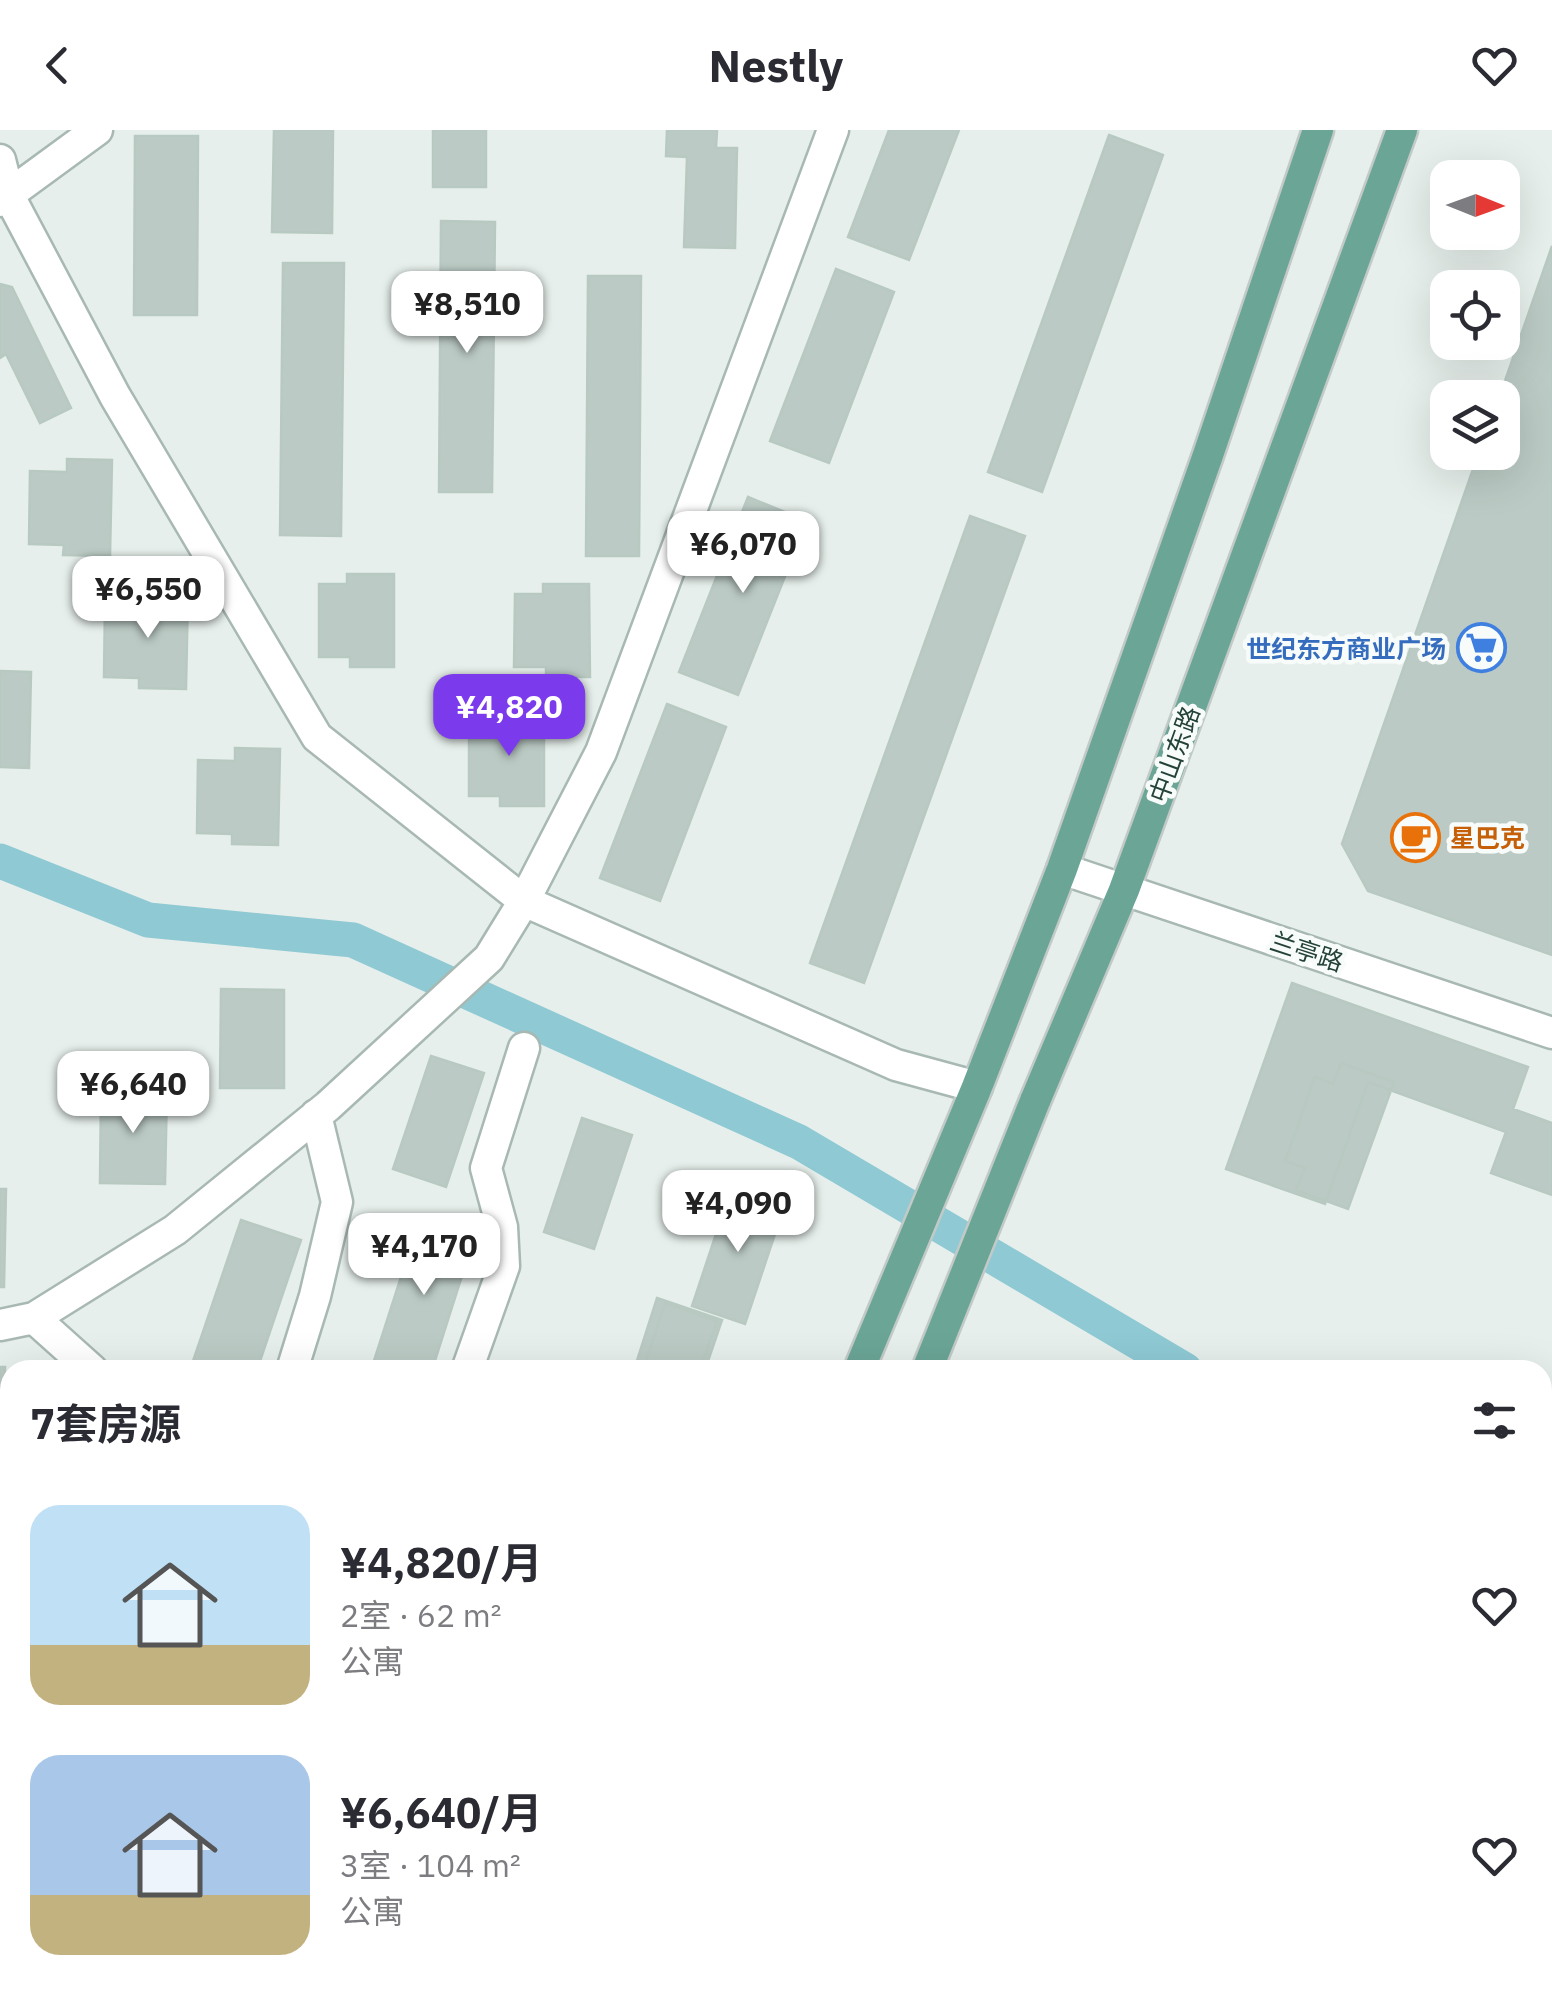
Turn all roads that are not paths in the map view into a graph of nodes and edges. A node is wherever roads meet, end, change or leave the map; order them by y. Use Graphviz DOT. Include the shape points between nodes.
graph roads {
  1 [pos="97,130"];
  2 [pos="833,130"];
  3 [pos="1318,130"];
  4 [pos="1402,130"];
  5 [pos="0,160"];
  6 [pos="5,198"];
  7 [pos="1062,870"];
  8 [pos="1124,890"];
  9 [pos="524,901"];
  10 [pos="1552,1033"];
  11 [pos="524,1048"];
  12 [pos="976,1087"];
  13 [pos="316,1115"];
  14 [pos="34,1318"];
  15 [pos="0,1325"];
  16 [pos="81,1360"];
  17 [pos="295,1360"];
  18 [pos="471,1360"];
  19 [pos="863,1360"];
  20 [pos="931,1360"];
  1 -- 6 [label="street"];
  2 -- 9 [label="street" via="601,752"];
  3 -- 7 [label="main road"];
  4 -- 8 [label="main road, 中山东路"];
  5 -- 6 [label="street"];
  6 -- 9 [label="street" via="317,737"];
  7 -- 8 [label="street, 兰亭路"];
  7 -- 12 [label="main road"];
  8 -- 10 [label="street, 兰亭路"];
  8 -- 20 [label="main road, 中山东路, bridge"];
  9 -- 12 [label="street" via="896,1065"];
  9 -- 13 [label="street" via="489,958"];
  11 -- 18 [label="street" via="486,1168 502,1227 504,1266"];
  12 -- 19 [label="main road"];
  13 -- 14 [label="street" via="175,1230"];
  13 -- 17 [label="street" via="337,1202"];
  14 -- 15 [label="street"];
  14 -- 16 [label="street"];
}
